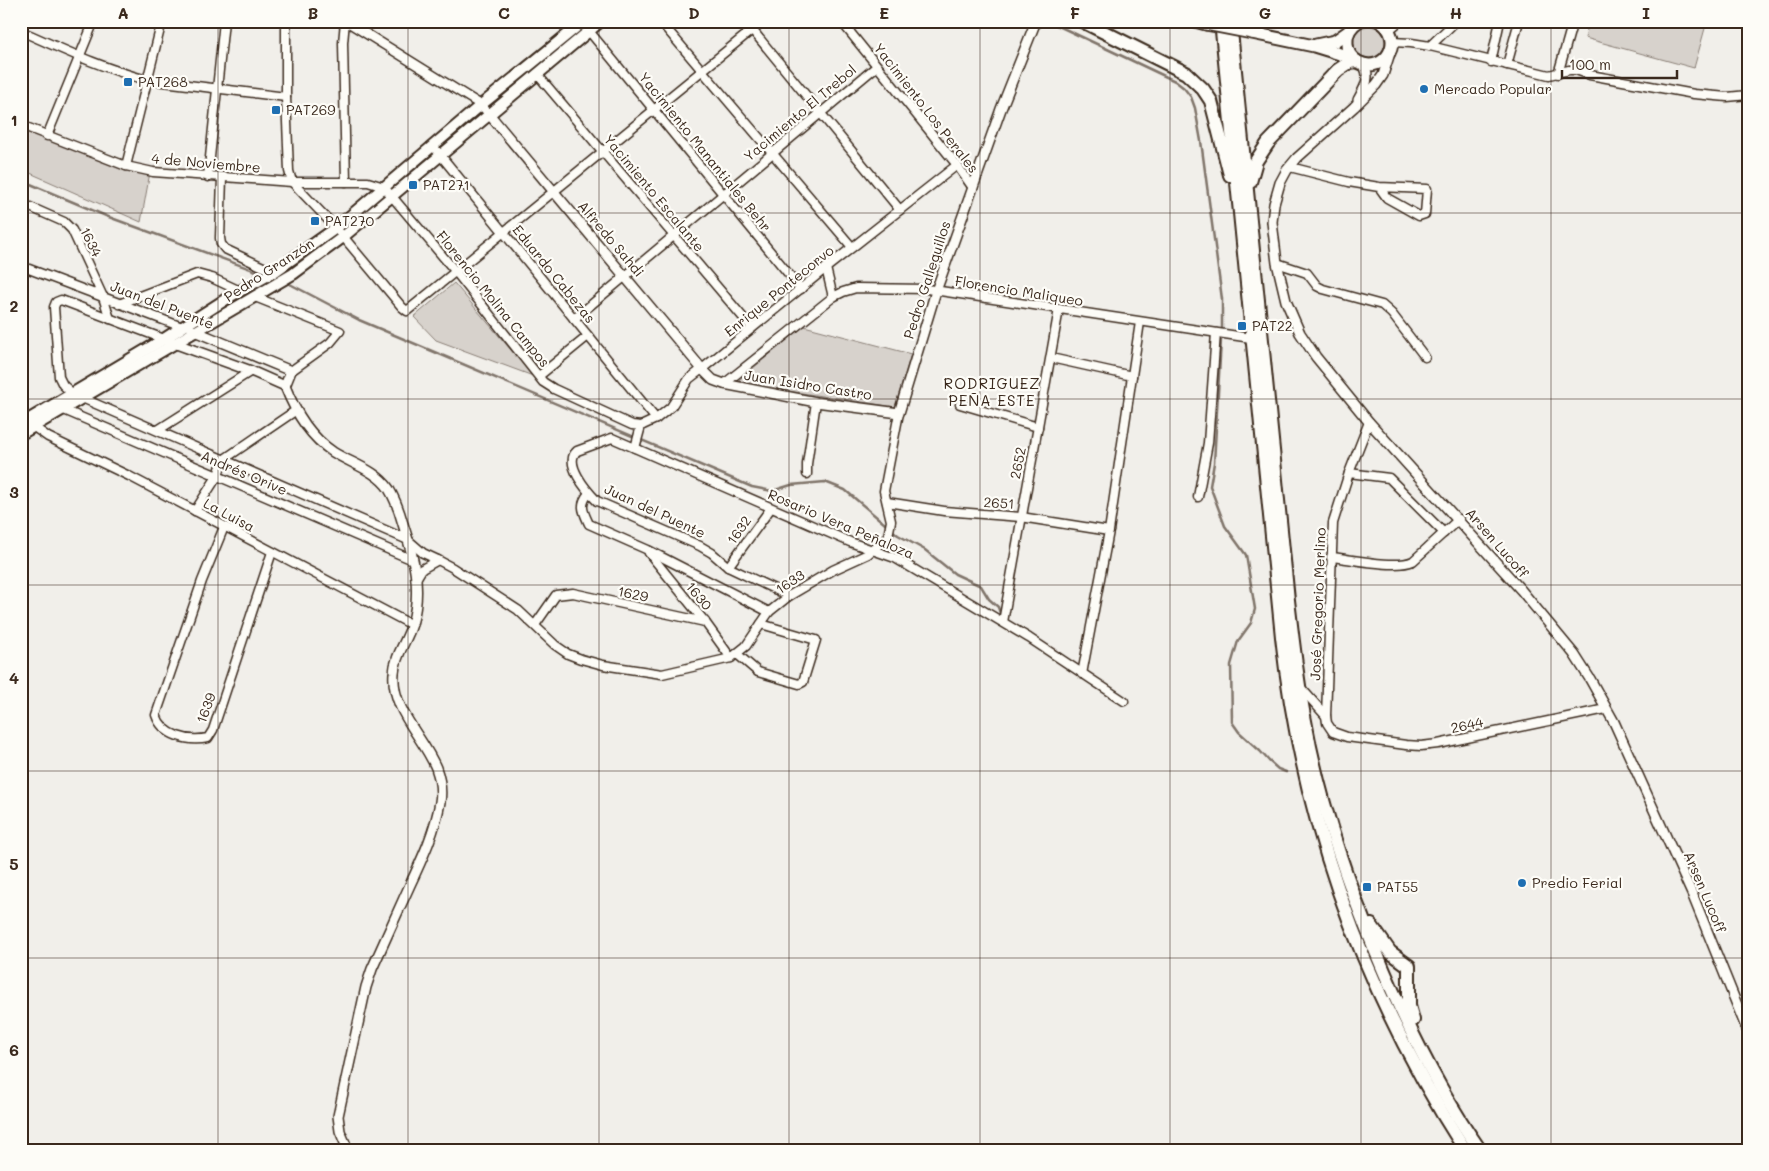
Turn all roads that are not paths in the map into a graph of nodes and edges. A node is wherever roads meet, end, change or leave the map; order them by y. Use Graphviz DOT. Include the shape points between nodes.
graph roads {
  1 [pos="94,21"];
  2 [pos="162,21"];
  3 [pos="224,21"];
  4 [pos="286,21"];
  5 [pos="345,21"];
  6 [pos="584,21"];
  7 [pos="601,21"];
  8 [pos="660,21"];
  9 [pos="745,21"];
  10 [pos="763,21"];
  11 [pos="841,21"];
  12 [pos="1036,21"];
  13 [pos="1082,21"];
  14 [pos="1221,21"];
  15 [pos="1230,21"];
  16 [pos="1359,21"];
  17 [pos="1379,21"];
  18 [pos="1400,21"];
  19 [pos="1456,21"];
  20 [pos="1500,21"];
  21 [pos="1519,21"];
  22 [pos="1573,21"];
  23 [pos="1201,22"];
  24 [pos="752,30"];
  25 [pos="1389,30"];
  26 [pos="21,31"];
  27 [pos="589,31"];
  28 [pos="1349,31"];
  29 [pos="1314,46"];
  30 [pos="1430,46"];
  31 [pos="1391,48"];
  32 [pos="80,56"];
  33 [pos="1358,61"];
  34 [pos="1492,62"];
  35 [pos="1508,65"];
  36 [pos="877,66"];
  37 [pos="702,71"];
  38 [pos="537,74"];
  39 [pos="1558,74"];
  40 [pos="147,80"];
  41 [pos="218,90"];
  42 [pos="1748,95"];
  43 [pos="286,97"];
  44 [pos="481,105"];
  45 [pos="1354,107"];
  46 [pos="654,110"];
  47 [pos="820,113"];
  48 [pos="489,114"];
  49 [pos="21,125"];
  50 [pos="47,136"];
  51 [pos="433,146"];
  52 [pos="603,152"];
  53 [pos="772,153"];
  54 [pos="440,155"];
  55 [pos="126,166"];
  56 [pos="957,166"];
  57 [pos="1290,167"];
  58 [pos="208,177"];
  59 [pos="222,178"];
  60 [pos="292,182"];
  61 [pos="346,182"];
  62 [pos="1379,186"];
  63 [pos="384,187"];
  64 [pos="973,188"];
  65 [pos="554,192"];
  66 [pos="723,194"];
  67 [pos="392,196"];
  68 [pos="1249,202"];
  69 [pos="21,203"];
  70 [pos="900,210"];
  71 [pos="1241,219"];
  72 [pos="336,228"];
  73 [pos="504,233"];
  74 [pos="674,236"];
  75 [pos="343,237"];
  76 [pos="852,247"];
  77 [pos="1277,263"];
  78 [pos="21,266"];
  79 [pos="826,268"];
  80 [pos="274,272"];
  81 [pos="456,272"];
  82 [pos="624,277"];
  83 [pos="801,289"];
  84 [pos="240,291"];
  85 [pos="936,291"];
  86 [pos="103,297"];
  87 [pos="255,297"];
  88 [pos="833,297"];
  89 [pos="119,304"];
  90 [pos="1059,309"];
  91 [pos="110,318"];
  92 [pos="574,319"];
  93 [pos="1140,322"];
  94 [pos="182,327"];
  95 [pos="752,328"];
  96 [pos="195,332"];
  97 [pos="1216,333"];
  98 [pos="588,336"];
  99 [pos="1251,338"];
  100 [pos="164,339"];
  101 [pos="175,343"];
  102 [pos="1425,357"];
  103 [pos="1051,358"];
  104 [pos="702,369"];
  105 [pos="292,370"];
  106 [pos="251,371"];
  107 [pos="539,376"];
  108 [pos="1132,376"];
  109 [pos="713,380"];
  110 [pos="724,384"];
  111 [pos="285,386"];
  112 [pos="73,394"];
  113 [pos="84,398"];
  114 [pos="816,402"];
  115 [pos="960,404"];
  116 [pos="64,410"];
  117 [pos="295,411"];
  118 [pos="899,413"];
  119 [pos="656,419"];
  120 [pos="1369,422"];
  121 [pos="21,424"];
  122 [pos="641,426"];
  123 [pos="34,427"];
  124 [pos="1038,427"];
  125 [pos="158,430"];
  126 [pos="21,434"];
  127 [pos="635,448"];
  128 [pos="223,460"];
  129 [pos="1348,473"];
  130 [pos="807,474"];
  131 [pos="218,476"];
  132 [pos="589,493"];
  133 [pos="1198,497"];
  134 [pos="887,502"];
  135 [pos="771,508"];
  136 [pos="195,510"];
  137 [pos="1021,517"];
  138 [pos="1459,519"];
  139 [pos="224,527"];
  140 [pos="1109,530"];
  141 [pos="1444,533"];
  142 [pos="408,540"];
  143 [pos="648,550"];
  144 [pos="874,550"];
  145 [pos="272,552"];
  146 [pos="1331,557"];
  147 [pos="414,560"];
  148 [pos="438,560"];
  149 [pos="728,567"];
  150 [pos="416,579"];
  151 [pos="789,596"];
  152 [pos="769,612"];
  153 [pos="705,622"];
  154 [pos="1003,622"];
  155 [pos="761,624"];
  156 [pos="412,625"];
  157 [pos="535,625"];
  158 [pos="734,656"];
  159 [pos="1082,674"];
  160 [pos="1299,685"];
  161 [pos="1124,701"];
  162 [pos="1606,709"];
  163 [pos="1326,716"];
  164 [pos="1333,732"];
  165 [pos="1356,903"];
  166 [pos="1748,1032"];
  167 [pos="1420,1049"];
  168 [pos="348,1150"];
  169 [pos="1465,1150"];
  170 [pos="1480,1150"];
  1 -- 32 [label="street"];
  2 -- 40 [label="street"];
  3 -- 41 [label="street"];
  4 -- 43 [label="street"];
  5 -- 44 [label="street"];
  5 -- 61 [label="street"];
  6 -- 44 [label="main road, Pedro Granzón"];
  7 -- 27 [label="main road, Pedro Granzón"];
  8 -- 37 [label="street"];
  9 -- 24 [label="street"];
  10 -- 24 [label="street"];
  11 -- 36 [label="street, Yacimiento Los Perales"];
  12 -- 64 [label="street, Pedro Galleguillos"];
  13 -- 71 [label="highway" via="1180,69 1203,89 1212,106"];
  14 -- 71 [label="highway"];
  15 -- 68 [label="highway"];
  16 -- 28 [label="main road"];
  17 -- 25 [label="main road"];
  18 -- 25 [label="street"];
  19 -- 30 [label="street"];
  20 -- 34 [label="street"];
  21 -- 35 [label="street"];
  22 -- 39 [label="street"];
  23 -- 29 [label="main road, bridge"];
  24 -- 37 [label="street"];
  24 -- 47 [label="street"];
  25 -- 31 [label="main road"];
  26 -- 32 [label="street"];
  27 -- 38 [label="main road, Pedro Granzón"];
  27 -- 46 [label="street, Yacimiento Manantiales Behr"];
  28 -- 29 [label="main road" via="1335,40"];
  28 -- 33 [label="main road" via="1346,46"];
  29 -- 33 [label="main road"];
  30 -- 31 [label="street" via="1411,43"];
  30 -- 34 [label="street"];
  31 -- 33 [label="main road" via="1378,63"];
  31 -- 45 [label="street, Arsen Lucoff" via="1383,75"];
  32 -- 40 [label="street"];
  32 -- 50 [label="street"];
  33 -- 45 [label="street, Arsen Lucoff" via="1367,72 1367,81"];
  33 -- 68 [label="highway" via="1338,70 1261,152 1250,180"];
  34 -- 35 [label="street"];
  35 -- 39 [label="street" via="1549,75"];
  36 -- 47 [label="street, Yacimiento El Trebol"];
  36 -- 56 [label="street, Yacimiento Los Perales"];
  37 -- 46 [label="street"];
  37 -- 53 [label="street"];
  38 -- 48 [label="main road, Pedro Granzón"];
  38 -- 52 [label="street, Yacimiento Escalante"];
  39 -- 42 [label="street" via="1576,70 1694,94"];
  40 -- 41 [label="street"];
  40 -- 55 [label="street"];
  41 -- 43 [label="street"];
  41 -- 58 [label="street"];
  43 -- 60 [label="street"];
  44 -- 48 [label="street"];
  44 -- 51 [label="main road, Pedro Granzón"];
  45 -- 57 [label="street, Arsen Lucoff"];
  46 -- 52 [label="street"];
  46 -- 66 [label="street, Yacimiento Manantiales Behr"];
  47 -- 53 [label="street, Yacimiento El Trebol"];
  47 -- 70 [label="street"];
  48 -- 54 [label="main road, Pedro Granzón"];
  48 -- 65 [label="street, Alfredo Sahdi"];
  49 -- 50 [label="street, 4 de Noviembre"];
  50 -- 55 [label="street, 4 de Noviembre"];
  51 -- 54 [label="street, Eduardo Cabezas"];
  51 -- 63 [label="main road, Pedro Granzón"];
  52 -- 65 [label="street"];
  52 -- 74 [label="street, Yacimiento Escalante"];
  53 -- 66 [label="street, Yacimiento El Trebol"];
  53 -- 76 [label="street"];
  54 -- 67 [label="main road, Pedro Granzón"];
  54 -- 73 [label="street, Eduardo Cabezas"];
  55 -- 58 [label="street, 4 de Noviembre"];
  56 -- 64 [label="street, Yacimiento Los Perales"];
  56 -- 70 [label="street, Enrique Pontecorvo"];
  57 -- 62 [label="street"];
  57 -- 77 [label="street, Arsen Lucoff" via="1280,183 1274,204 1272,222"];
  58 -- 59 [label="street, 4 de Noviembre"];
  59 -- 60 [label="street, 4 de Noviembre"];
  59 -- 80 [label="street" via="221,244 225,249"];
  60 -- 61 [label="street, 4 de Noviembre"];
  60 -- 72 [label="street"];
  61 -- 63 [label="street, 4 de Noviembre" via="368,182"];
  62 -- 62 [label="street" via="1387,198 1419,216 1424,214 1428,189"];
  63 -- 67 [label="street"];
  63 -- 72 [label="main road, Pedro Granzón"];
  64 -- 85 [label="street, Pedro Galleguillos"];
  65 -- 73 [label="street"];
  65 -- 82 [label="street, Alfredo Sahdi"];
  66 -- 74 [label="street, Yacimiento El Trebol"];
  66 -- 83 [label="street, Yacimiento Manantiales Behr"];
  67 -- 75 [label="main road, Pedro Granzón"];
  67 -- 81 [label="street, Florencio Molina Campos"];
  68 -- 160 [label="highway"];
  69 -- 86 [label="street, 1634" via="64,222 72,230"];
  70 -- 76 [label="street, Enrique Pontecorvo"];
  71 -- 99 [label="highway"];
  72 -- 75 [label="street"];
  72 -- 80 [label="main road, Pedro Granzón"];
  73 -- 81 [label="street"];
  73 -- 92 [label="street, Eduardo Cabezas"];
  74 -- 82 [label="street, Yacimiento El Trebol"];
  74 -- 95 [label="street, Yacimiento Escalante"];
  75 -- 81 [label="street" via="407,311"];
  75 -- 87 [label="main road, Pedro Granzón"];
  76 -- 79 [label="street, Enrique Pontecorvo"];
  77 -- 102 [label="street" via="1307,273 1323,289 1382,305"];
  77 -- 120 [label="street, Arsen Lucoff" via="1286,301 1300,333"];
  78 -- 86 [label="street, Juan del Puente"];
  79 -- 83 [label="street, Enrique Pontecorvo"];
  79 -- 88 [label="street"];
  80 -- 84 [label="main road, Pedro Granzón"];
  81 -- 107 [label="street, Florencio Molina Campos"];
  82 -- 92 [label="street, Yacimiento El Trebol"];
  82 -- 104 [label="street, Alfredo Sahdi"];
  83 -- 95 [label="street, Enrique Pontecorvo"];
  84 -- 89 [label="street" via="197,274"];
  84 -- 94 [label="main road, Pedro Granzón"];
  85 -- 88 [label="street, Florencio Maliqueo" via="856,288"];
  85 -- 90 [label="street, Florencio Maliqueo"];
  85 -- 118 [label="street, Pedro Galleguillos"];
  86 -- 89 [label="street, Juan del Puente"];
  86 -- 91 [label="street, 1634"];
  87 -- 96 [label="main road, Pedro Granzón"];
  87 -- 105 [label="street" via="340,331 330,343"];
  88 -- 110 [label="street, Florencio Maliqueo"];
  89 -- 94 [label="street, Juan del Puente"];
  90 -- 93 [label="street, Florencio Maliqueo"];
  90 -- 103 [label="street, 2652"];
  91 -- 100 [label="street"];
  91 -- 112 [label="street" via="61,300 56,302 58,377"];
  92 -- 98 [label="street, Eduardo Cabezas"];
  93 -- 97 [label="street, Florencio Maliqueo"];
  93 -- 108 [label="street"];
  94 -- 96 [label="street, Juan del Puente"];
  94 -- 100 [label="main road, Pedro Granzón"];
  95 -- 104 [label="street, Enrique Pontecorvo"];
  96 -- 101 [label="main road, Pedro Granzón"];
  96 -- 105 [label="street, Juan del Puente"];
  97 -- 99 [label="street, Florencio Maliqueo"];
  97 -- 133 [label="street" via="1208,444"];
  98 -- 107 [label="street"];
  98 -- 119 [label="street, Eduardo Cabezas"];
  99 -- 169 [label="highway" via="1286,670 1308,789 1339,893 1371,977 1405,1047"];
  100 -- 101 [label="street"];
  100 -- 112 [label="main road, Pedro Granzón"];
  101 -- 106 [label="street"];
  101 -- 113 [label="main road, Pedro Granzón"];
  103 -- 108 [label="street"];
  103 -- 124 [label="street, 2652"];
  104 -- 109 [label="street, Alfredo Sahdi"];
  104 -- 119 [label="street, Enrique Pontecorvo" via="689,380 671,407"];
  105 -- 111 [label="street"];
  106 -- 111 [label="street"];
  106 -- 125 [label="street"];
  107 -- 122 [label="street, Florencio Molina Campos" via="554,389 632,426"];
  108 -- 140 [label="street"];
  109 -- 110 [label="street, Juan Isidro Castro"];
  110 -- 114 [label="street, Juan Isidro Castro"];
  111 -- 117 [label="street"];
  112 -- 113 [label="street, Andrés Orive"];
  112 -- 121 [label="main road, Pedro Granzón"];
  113 -- 116 [label="main road, Pedro Granzón"];
  113 -- 125 [label="street, Andrés Orive"];
  114 -- 118 [label="street, Juan Isidro Castro"];
  114 -- 130 [label="street"];
  115 -- 124 [label="street"];
  116 -- 123 [label="main road, Pedro Granzón"];
  116 -- 131 [label="street, Andrés Orive"];
  117 -- 128 [label="street"];
  117 -- 142 [label="street" via="314,436 332,451 382,480 400,512"];
  118 -- 134 [label="street, Pedro Galleguillos" via="884,491"];
  119 -- 122 [label="street, Enrique Pontecorvo"];
  120 -- 129 [label="street, José Gregorio Merlino"];
  120 -- 138 [label="street, Arsen Lucoff"];
  122 -- 127 [label="street"];
  123 -- 126 [label="main road, Pedro Granzón"];
  123 -- 136 [label="street, La Luisa"];
  124 -- 137 [label="street, 2652"];
  125 -- 128 [label="street, Andrés Orive"];
  127 -- 132 [label="street, Rosario Vera Peñaloza" via="612,438 572,454 574,470"];
  127 -- 135 [label="street, Rosario Vera Peñaloza"];
  128 -- 131 [label="street"];
  128 -- 142 [label="street, Andrés Orive"];
  129 -- 141 [label="street" via="1389,478"];
  129 -- 146 [label="street, José Gregorio Merlino" via="1333,523"];
  131 -- 136 [label="street"];
  131 -- 147 [label="street, Andrés Orive"];
  132 -- 143 [label="street" via="582,506 588,524"];
  132 -- 149 [label="street, Juan del Puente" via="597,501 700,546"];
  134 -- 137 [label="street, 2651" via="944,511"];
  134 -- 144 [label="street, Pedro Galleguillos" via="891,521 888,536"];
  135 -- 144 [label="street, Rosario Vera Peñaloza"];
  135 -- 149 [label="street, 1632"];
  136 -- 139 [label="street, La Luisa"];
  137 -- 140 [label="street, 2651"];
  137 -- 154 [label="street, 2652"];
  138 -- 141 [label="street"];
  138 -- 162 [label="street, Arsen Lucoff" via="1574,654"];
  139 -- 145 [label="street, La Luisa"];
  139 -- 145 [label="street, 1639" via="156,715 161,727 175,736 198,740 208,738 213,730"];
  140 -- 159 [label="street"];
  141 -- 146 [label="street" via="1406,564"];
  142 -- 147 [label="street"];
  142 -- 148 [label="street, Andrés Orive"];
  143 -- 152 [label="street"];
  143 -- 153 [label="street, 1630"];
  144 -- 151 [label="street, 1633"];
  144 -- 154 [label="street, Rosario Vera Peñaloza" via="895,558"];
  145 -- 156 [label="street, La Luisa"];
  146 -- 163 [label="street, José Gregorio Merlino"];
  147 -- 150 [label="street"];
  148 -- 150 [label="street" via="422,569"];
  148 -- 157 [label="street, Andrés Orive" via="491,591"];
  149 -- 151 [label="street, Juan del Puente"];
  150 -- 156 [label="street"];
  151 -- 152 [label="street, 1633"];
  152 -- 155 [label="street, 1633"];
  153 -- 157 [label="street, 1629" via="573,593 556,595"];
  153 -- 158 [label="street, 1630"];
  154 -- 159 [label="street, Rosario Vera Peñaloza"];
  155 -- 158 [label="street, 1633" via="746,646"];
  155 -- 158 [label="street, 1630" via="816,640 803,682 799,684 758,672"];
  156 -- 168 [label="street" via="396,662 394,687 398,703 435,767 440,800 430,840 366,987 338,1116"];
  157 -- 158 [label="street, Andrés Orive" via="568,654 603,665 662,674"];
  159 -- 161 [label="street, Rosario Vera Peñaloza"];
  160 -- 163 [label="street"];
  160 -- 165 [label="highway" via="1325,806"];
  162 -- 164 [label="street, 2644" via="1438,744 1406,745"];
  162 -- 166 [label="street, Arsen Lucoff" via="1694,896"];
  163 -- 164 [label="street, José Gregorio Merlino"];
  165 -- 167 [label="highway"];
  165 -- 167 [label="highway" via="1390,952 1411,970 1409,1006"];
  167 -- 170 [label="highway"];
}
